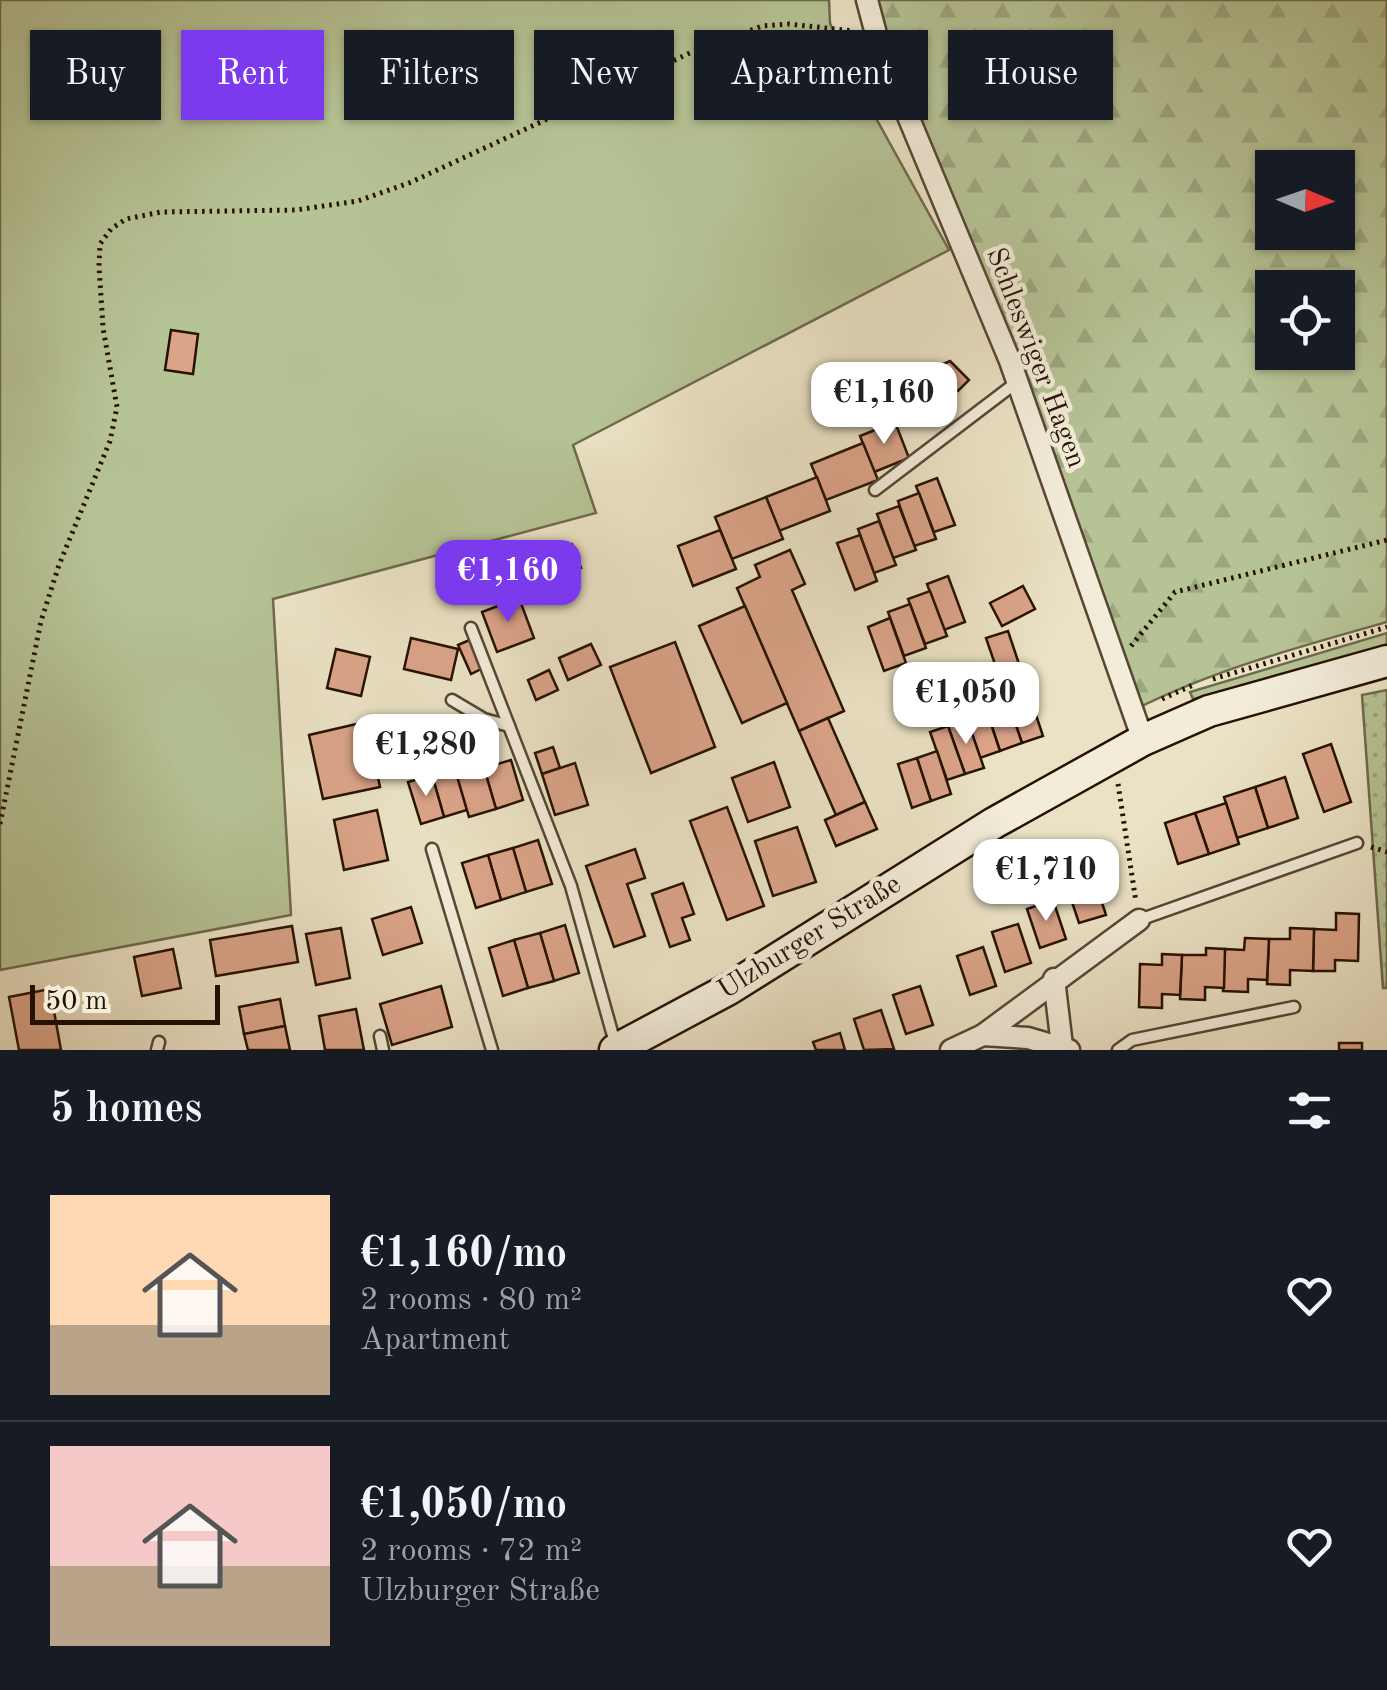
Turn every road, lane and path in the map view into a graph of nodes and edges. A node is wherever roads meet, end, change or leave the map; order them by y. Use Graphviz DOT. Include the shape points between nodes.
graph roads {
  1 [pos="867,0"];
  2 [pos="872,23"];
  3 [pos="1018,382"];
  4 [pos="875,490"];
  5 [pos="1387,540"];
  6 [pos="472,628"];
  7 [pos="1387,661"];
  8 [pos="1116,664"];
  9 [pos="452,700"];
  10 [pos="510,726"];
  11 [pos="1144,740"];
  12 [pos="1118,779"];
  13 [pos="0,824"];
  14 [pos="1357,843"];
  15 [pos="432,849"];
  16 [pos="1139,920"];
  17 [pos="1054,979"];
  18 [pos="1294,1008"];
  19 [pos="982,1035"];
  20 [pos="380,1036"];
  21 [pos="1066,1048"];
  22 [pos="616,1049"];
  23 [pos="383,1050"];
  24 [pos="492,1050"];
  25 [pos="950,1050"];
  26 [pos="1118,1050"];
  1 -- 2 [label="street, Schleswiger Hagen"];
  2 -- 3 [label="street, Schleswiger Hagen"];
  2 -- 13 [label="path" via="854,31 762,26 358,201 296,210 161,212 110,229 100,244 99,266 114,424 42,621"];
  3 -- 4 [label="lane"];
  3 -- 8 [label="street, Schleswiger Hagen"];
  5 -- 8 [label="path" via="1175,592"];
  6 -- 10 [label="lane"];
  7 -- 11 [label="main road, Ulzburger Straße" via="1183,705"];
  8 -- 11 [label="street, Schleswiger Hagen"];
  9 -- 10 [label="lane"];
  10 -- 22 [label="lane" via="571,886"];
  11 -- 22 [label="main road, Ulzburger Straße" via="994,824 729,989"];
  12 -- 16 [label="path"];
  14 -- 16 [label="lane"];
  15 -- 24 [label="lane"];
  16 -- 17 [label="street"];
  17 -- 19 [label="street"];
  17 -- 21 [label="street"];
  18 -- 26 [label="lane" via="1132,1040"];
  19 -- 21 [label="street"];
  19 -- 25 [label="street"];
  20 -- 23 [label="lane"];
}
